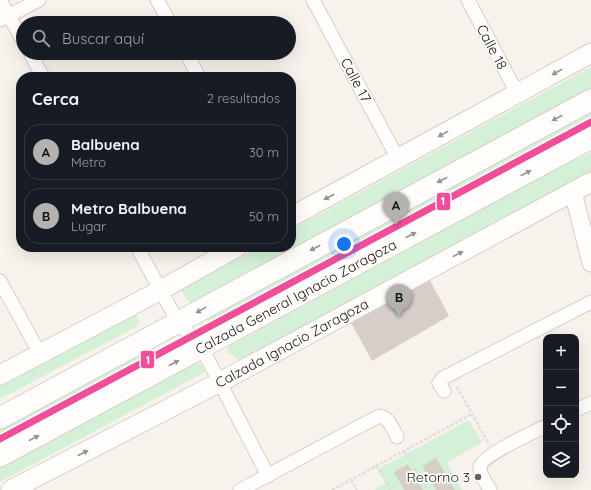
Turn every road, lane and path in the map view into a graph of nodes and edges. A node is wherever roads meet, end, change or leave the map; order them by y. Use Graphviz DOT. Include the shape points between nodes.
graph roads {
  1 [pos="0,0"];
  2 [pos="39,0"];
  3 [pos="157,0"];
  4 [pos="313,0"];
  5 [pos="468,0"];
  6 [pos="166,16"];
  7 [pos="4,18"];
  8 [pos="16,33"];
  9 [pos="591,53"];
  10 [pos="34,60"];
  11 [pos="190,60"];
  12 [pos="40,72"];
  13 [pos="196,72"];
  14 [pos="517,93"];
  15 [pos="591,100"];
  16 [pos="586,142"];
  17 [pos="398,159"];
  18 [pos="586,188"];
  19 [pos="296,214"];
  20 [pos="140,252"];
  21 [pos="228,252"];
  22 [pos="591,263"];
  23 [pos="0,282"];
  24 [pos="161,290"];
  25 [pos="591,302"];
  26 [pos="178,322"];
  27 [pos="202,348"];
  28 [pos="40,354"];
  29 [pos="0,375"];
  30 [pos="220,382"];
  31 [pos="444,391"];
  32 [pos="591,402"];
  33 [pos="579,408"];
  34 [pos="472,414"];
  35 [pos="0,418"];
  36 [pos="543,428"];
  37 [pos="397,437"];
  38 [pos="404,451"];
  39 [pos="494,453"];
  40 [pos="0,456"];
  41 [pos="376,466"];
  42 [pos="268,476"];
  43 [pos="351,480"];
  44 [pos="33,485"];
  45 [pos="11,490"];
  46 [pos="240,490"];
  47 [pos="332,490"];
  48 [pos="357,490"];
  49 [pos="391,490"];
  50 [pos="427,490"];
  51 [pos="490,490"];
  1 -- 7 [label="street"];
  2 -- 7 [label="street"];
  3 -- 6 [label="street"];
  4 -- 17 [label="street, Calle 17"];
  5 -- 14 [label="street, Calle 18"];
  7 -- 8 [label="street"];
  9 -- 14 [label="main road, one-way"];
  10 -- 12 [label="street"];
  11 -- 13 [label="street"];
  14 -- 17 [label="main road, one-way"];
  15 -- 26 [label="main road, one-way"];
  27 -- 16 [label="main road, Calzada General Ignacio Zaragoza, one-way"];
  17 -- 19 [label="main road, one-way"];
  18 -- 22 [label="street"];
  30 -- 18 [label="main road, Calzada Ignacio Zaragoza, one-way"];
  20 -- 24 [label="street"];
  21 -- 24 [label="main road"];
  23 -- 28 [label="street"];
  24 -- 26 [label="street"];
  24 -- 28 [label="main road"];
  25 -- 31 [label="street" via="443,378 440,383"];
  26 -- 27 [label="street"];
  26 -- 35 [label="main road"];
  27 -- 30 [label="street"];
  40 -- 27 [label="main road, Calzada General Ignacio Zaragoza, one-way"];
  28 -- 29 [label="main road"];
  30 -- 42 [label="street"];
  44 -- 30 [label="main road, Calzada Ignacio Zaragoza, one-way"];
  31 -- 34 [label="path" via="453,381"];
  32 -- 33 [label="street"];
  34 -- 38 [label="path"];
  34 -- 39 [label="path"];
  36 -- 39 [label="street"];
  37 -- 42 [label="street" via="388,421 379,416"];
  38 -- 41 [label="path"];
  38 -- 50 [label="path"];
  39 -- 51 [label="street" via="480,466 481,474"];
  41 -- 43 [label="path"];
  41 -- 49 [label="path"];
  42 -- 46 [label="street"];
  43 -- 47 [label="path"];
  43 -- 48 [label="path"];
  44 -- 45 [label="main road, Calzada Ignacio Zaragoza"];
}
